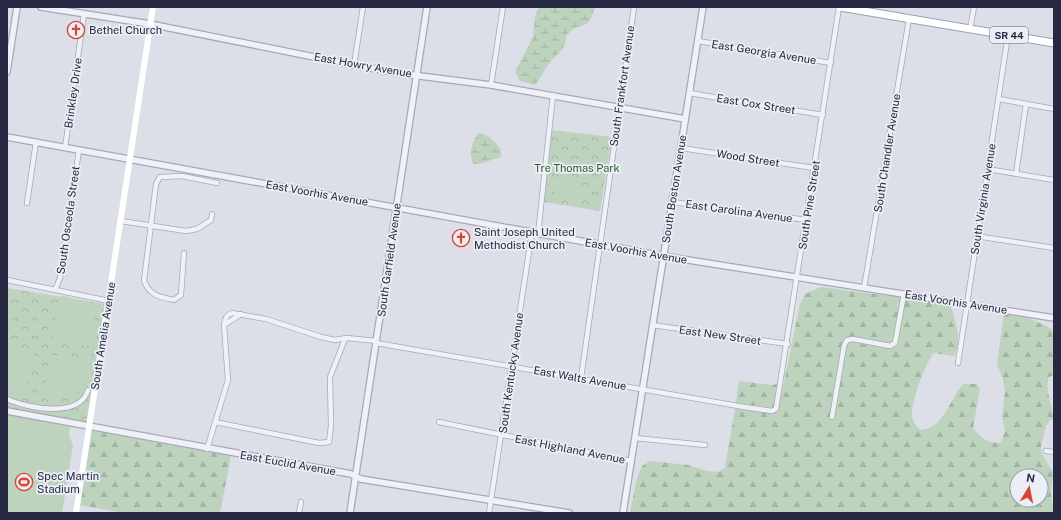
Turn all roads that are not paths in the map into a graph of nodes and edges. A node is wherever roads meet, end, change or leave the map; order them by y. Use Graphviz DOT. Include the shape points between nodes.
graph roads {
  1 [pos="17,7"];
  2 [pos="41,7"];
  3 [pos="153,7"];
  4 [pos="363,7"];
  5 [pos="427,7"];
  6 [pos="503,7"];
  7 [pos="634,7"];
  8 [pos="703,7"];
  9 [pos="840,7"];
  10 [pos="974,7"];
  11 [pos="874,10"];
  12 [pos="84,14"];
  13 [pos="909,18"];
  14 [pos="150,24"];
  15 [pos="970,29"];
  16 [pos="1008,35"];
  17 [pos="698,41"];
  18 [pos="1054,43"];
  19 [pos="831,63"];
  20 [pos="354,65"];
  21 [pos="7,72"];
  22 [pos="416,74"];
  23 [pos="491,85"];
  24 [pos="689,93"];
  25 [pos="553,95"];
  26 [pos="999,99"];
  27 [pos="1026,104"];
  28 [pos="619,108"];
  29 [pos="1054,109"];
  30 [pos="823,115"];
  31 [pos="685,119"];
  32 [pos="7,137"];
  33 [pos="36,142"];
  34 [pos="64,148"];
  35 [pos="681,148"];
  36 [pos="79,150"];
  37 [pos="130,160"];
  38 [pos="814,168"];
  39 [pos="987,169"];
  40 [pos="1016,174"];
  41 [pos="1054,180"];
  42 [pos="217,183"];
  43 [pos="27,202"];
  44 [pos="672,202"];
  45 [pos="396,208"];
  46 [pos="212,214"];
  47 [pos="806,220"];
  48 [pos="121,221"];
  49 [pos="151,227"];
  50 [pos="535,233"];
  51 [pos="976,236"];
  52 [pos="599,245"];
  53 [pos="1054,248"];
  54 [pos="184,253"];
  55 [pos="663,256"];
  56 [pos="798,277"];
  57 [pos="7,280"];
  58 [pos="864,288"];
  59 [pos="55,290"];
  60 [pos="904,294"];
  61 [pos="109,301"];
  62 [pos="967,304"];
  63 [pos="1054,318"];
  64 [pos="652,325"];
  65 [pos="345,339"];
  66 [pos="377,342"];
  67 [pos="788,344"];
  68 [pos="958,363"];
  69 [pos="511,366"];
  70 [pos="581,378"];
  71 [pos="642,389"];
  72 [pos="88,390"];
  73 [pos="7,399"];
  74 [pos="779,403"];
  75 [pos="7,411"];
  76 [pos="832,416"];
  77 [pos="215,422"];
  78 [pos="439,422"];
  79 [pos="88,427"];
  80 [pos="501,436"];
  81 [pos="634,438"];
  82 [pos="705,445"];
  83 [pos="207,449"];
  84 [pos="1046,451"];
  85 [pos="1054,452"];
  86 [pos="631,461"];
  87 [pos="356,477"];
  88 [pos="491,500"];
  89 [pos="301,502"];
  90 [pos="76,513"];
  91 [pos="300,513"];
  92 [pos="350,513"];
  93 [pos="489,513"];
  94 [pos="569,513"];
  95 [pos="623,513"];
  1 -- 21 [label="street"];
  2 -- 12 [label="street, East Howry Avenue"];
  3 -- 14 [label="main road, South Amelia Avenue"];
  4 -- 20 [label="street"];
  5 -- 22 [label="street, South Garfield Avenue"];
  6 -- 23 [label="street"];
  7 -- 28 [label="street, South Frankfort Avenue"];
  8 -- 17 [label="street, South Boston Avenue"];
  9 -- 11 [label="main road, SR 44"];
  9 -- 19 [label="street, South Pine Street"];
  10 -- 15 [label="street"];
  11 -- 13 [label="main road, SR 44"];
  12 -- 14 [label="street, East Howry Avenue"];
  12 -- 34 [label="street, Brinkley Drive"];
  13 -- 15 [label="main road, SR 44"];
  13 -- 58 [label="street, South Chandler Avenue"];
  14 -- 20 [label="street, East Howry Avenue"];
  14 -- 37 [label="main road, South Amelia Avenue"];
  15 -- 16 [label="main road, SR 44"];
  16 -- 18 [label="main road, SR 44"];
  16 -- 26 [label="street, South Virginia Avenue"];
  17 -- 19 [label="street, East Georgia Avenue"];
  17 -- 24 [label="street, South Boston Avenue"];
  19 -- 30 [label="street, South Pine Street"];
  20 -- 22 [label="street, East Howry Avenue"];
  22 -- 23 [label="street, East Howry Avenue"];
  22 -- 45 [label="street, South Garfield Avenue"];
  23 -- 25 [label="street, East Howry Avenue"];
  24 -- 30 [label="street, East Cox Street"];
  24 -- 31 [label="street, South Boston Avenue"];
  25 -- 28 [label="street, East Howry Avenue"];
  25 -- 50 [label="street, South Kentucky Avenue"];
  26 -- 27 [label="street"];
  26 -- 39 [label="street, South Virginia Avenue"];
  27 -- 29 [label="street"];
  27 -- 40 [label="street"];
  28 -- 31 [label="street, East Howry Avenue"];
  28 -- 52 [label="street, South Frankfort Avenue"];
  30 -- 38 [label="street, South Pine Street"];
  31 -- 35 [label="street, South Boston Avenue"];
  32 -- 33 [label="street, East Voorhis Avenue"];
  33 -- 34 [label="street, East Voorhis Avenue"];
  33 -- 43 [label="street"];
  34 -- 36 [label="street, East Voorhis Avenue"];
  35 -- 38 [label="street, Wood Street"];
  35 -- 44 [label="street, South Boston Avenue"];
  36 -- 37 [label="street, East Voorhis Avenue"];
  36 -- 59 [label="street, South Osceola Street" via="60,278"];
  37 -- 45 [label="street, East Voorhis Avenue"];
  37 -- 48 [label="main road, South Amelia Avenue"];
  38 -- 47 [label="street, South Pine Street"];
  39 -- 40 [label="street"];
  39 -- 51 [label="street, South Virginia Avenue"];
  40 -- 41 [label="street"];
  42 -- 49 [label="street" via="182,176 160,177 156,184"];
  44 -- 47 [label="street, East Carolina Avenue"];
  44 -- 55 [label="street, South Boston Avenue"];
  45 -- 50 [label="street, East Voorhis Avenue"];
  45 -- 66 [label="street, South Garfield Avenue"];
  46 -- 49 [label="street" via="211,220 197,229 186,231"];
  47 -- 56 [label="street, South Pine Street"];
  48 -- 49 [label="street"];
  48 -- 61 [label="main road, South Amelia Avenue"];
  49 -- 54 [label="street" via="144,281 152,294 174,300 181,295"];
  50 -- 52 [label="street, East Voorhis Avenue"];
  50 -- 69 [label="street, South Kentucky Avenue"];
  51 -- 53 [label="street"];
  51 -- 62 [label="street, South Virginia Avenue"];
  52 -- 55 [label="street, East Voorhis Avenue"];
  52 -- 70 [label="street, South Frankfort Avenue"];
  55 -- 56 [label="street, East Voorhis Avenue"];
  55 -- 64 [label="street, South Boston Avenue"];
  56 -- 58 [label="street, East Voorhis Avenue"];
  56 -- 67 [label="street, South Pine Street"];
  57 -- 59 [label="street"];
  58 -- 60 [label="street, East Voorhis Avenue"];
  59 -- 61 [label="street"];
  60 -- 62 [label="street, East Voorhis Avenue"];
  60 -- 76 [label="street" via="895,342 890,346 847,340"];
  61 -- 79 [label="main road, South Amelia Avenue"];
  62 -- 63 [label="street, East Voorhis Avenue"];
  62 -- 68 [label="street, South Virginia Avenue"];
  64 -- 67 [label="street, East New Street"];
  64 -- 71 [label="street, South Boston Avenue"];
  65 -- 66 [label="street, East Walts Avenue"];
  65 -- 77 [label="street" via="330,377 329,442 319,443"];
  65 -- 77 [label="street, East Walts Avenue" via="321,337 266,319 229,314 224,325 228,380"];
  66 -- 69 [label="street, East Walts Avenue"];
  66 -- 87 [label="street, South Garfield Avenue"];
  67 -- 74 [label="street, South Pine Street"];
  69 -- 70 [label="street, East Walts Avenue"];
  69 -- 80 [label="street, South Kentucky Avenue"];
  70 -- 71 [label="street, East Walts Avenue"];
  71 -- 74 [label="street, East Walts Avenue" via="772,411"];
  71 -- 81 [label="street, South Boston Avenue"];
  72 -- 73 [label="street" via="86,397 77,404 62,409 33,406"];
  75 -- 79 [label="street, East Euclid Avenue"];
  77 -- 83 [label="street"];
  78 -- 80 [label="street, East Highland Avenue"];
  79 -- 83 [label="street, East Euclid Avenue"];
  79 -- 90 [label="main road, South Amelia Avenue"];
  80 -- 86 [label="street, East Highland Avenue"];
  80 -- 88 [label="street, South Kentucky Avenue"];
  81 -- 82 [label="street"];
  81 -- 86 [label="street, South Boston Avenue"];
  83 -- 87 [label="street, East Euclid Avenue"];
  84 -- 85 [label="street"];
  86 -- 95 [label="street, South Boston Avenue"];
  87 -- 88 [label="street, East Euclid Avenue"];
  87 -- 92 [label="street, South Garfield Avenue"];
  88 -- 93 [label="street, South Kentucky Avenue"];
  88 -- 94 [label="street, East Euclid Avenue"];
  89 -- 91 [label="street"];
}
